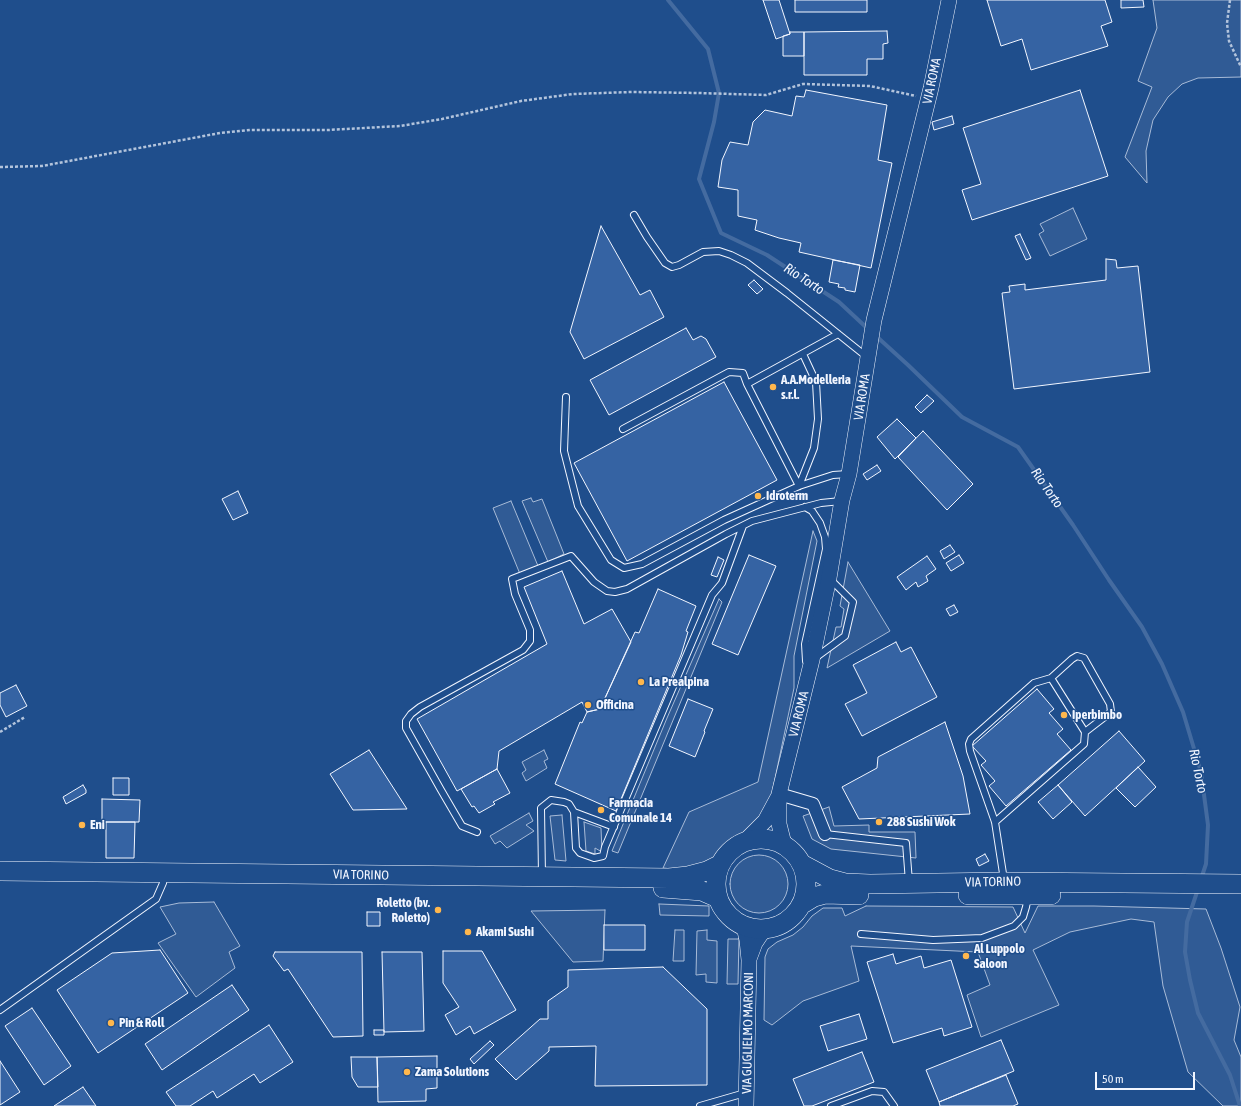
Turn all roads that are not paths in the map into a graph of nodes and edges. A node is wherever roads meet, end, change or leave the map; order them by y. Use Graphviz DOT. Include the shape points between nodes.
graph roads {
  1 [pos="949,0"];
  2 [pos="634,215"];
  3 [pos="838,334"];
  4 [pos="803,354"];
  5 [pos="868,358"];
  6 [pos="747,384"];
  7 [pos="566,397"];
  8 [pos="623,429"];
  9 [pos="849,474"];
  10 [pos="799,486"];
  11 [pos="842,500"];
  12 [pos="805,506"];
  13 [pos="743,526"];
  14 [pos="829,578"];
  15 [pos="812,660"];
  16 [pos="808,678"];
  17 [pos="1051,678"];
  18 [pos="1086,732"];
  19 [pos="779,794"];
  20 [pos="574,812"];
  21 [pos="995,822"];
  22 [pos="614,827"];
  23 [pos="477,832"];
  24 [pos="825,834"];
  25 [pos="746,840"];
  26 [pos="784,844"];
  27 [pos="802,864"];
  28 [pos="719,865"];
  29 [pos="0,871"];
  30 [pos="542,877"];
  31 [pos="0,882"];
  32 [pos="1005,882"];
  33 [pos="163,883"];
  34 [pos="909,884"];
  35 [pos="1241,884"];
  36 [pos="1209,889"];
  37 [pos="1188,890"];
  38 [pos="1028,895"];
  39 [pos="1241,895"];
  40 [pos="718,898"];
  41 [pos="801,905"];
  42 [pos="741,925"];
  43 [pos="767,929"];
  44 [pos="861,934"];
  45 [pos="749,960"];
  46 [pos="0,1010"];
  47 [pos="747,1099"];
  48 [pos="700,1106"];
  49 [pos="831,1106"];
  50 [pos="894,1106"];
  1 -- 5 [label="street, VIA ROMA" via="931,88 874,320"];
  2 -- 3 [label="lane" via="665,263 672,267 680,265 703,252 720,251 731,255 747,263"];
  3 -- 4 [label="lane"];
  3 -- 5 [label="lane"];
  4 -- 6 [label="lane"];
  4 -- 10 [label="lane" via="816,382 818,419 814,448"];
  5 -- 9 [label="street, VIA ROMA"];
  6 -- 8 [label="lane" via="743,373 728,372"];
  6 -- 10 [label="lane"];
  7 -- 10 [label="lane" via="564,451 578,506 610,560 624,568 642,564 724,520"];
  9 -- 10 [label="lane" via="833,475"];
  9 -- 11 [label="street, VIA ROMA"];
  11 -- 12 [label="lane"];
  11 -- 14 [label="street, VIA ROMA"];
  12 -- 13 [label="lane"];
  12 -- 16 [label="lane" via="820,523 826,549 805,644"];
  13 -- 22 [label="lane" via="722,583 712,596"];
  13 -- 23 [label="lane" via="615,592 607,591 594,582 571,556 512,579 515,594 530,630 530,641 523,650 420,707 406,721 406,728 462,826"];
  14 -- 15 [label="street, VIA ROMA"];
  14 -- 15 [label="lane" via="853,602 845,636"];
  15 -- 16 [label="street, VIA ROMA"];
  16 -- 19 [label="street, VIA ROMA"];
  17 -- 18 [label="lane"];
  17 -- 18 [label="lane" via="1072,659 1078,656 1084,658 1110,704 1111,712"];
  17 -- 21 [label="lane" via="1034,683 971,739 969,744"];
  18 -- 21 [label="lane" via="1084,744"];
  19 -- 24 [label="street" via="813,804"];
  19 -- 25 [label="street" via="765,821"];
  19 -- 26 [label="street" via="779,824"];
  20 -- 22 [label="lane"];
  20 -- 22 [label="lane" via="576,848 580,854 594,858 603,856"];
  20 -- 30 [label="lane" via="569,804 551,800 541,808"];
  21 -- 32 [label="lane"];
  24 -- 34 [label="lane" via="906,843"];
  25 -- 26 [label="main road" via="772,839"];
  25 -- 28 [label="main road" via="726,854"];
  26 -- 27 [label="main road" via="795,853"];
  27 -- 34 [label="main road, VIA TORINO" via="830,879 845,883"];
  27 -- 41 [label="main road" via="806,877 806,892"];
  28 -- 30 [label="main road, VIA TORINO" via="707,872 669,878"];
  28 -- 40 [label="main road" via="716,876"];
  29 -- 30 [label="main road, VIA TORINO"];
  31 -- 33 [label="main road, VIA TORINO"];
  32 -- 34 [label="main road, VIA TORINO"];
  32 -- 37 [label="main road, VIA TORINO"];
  33 -- 40 [label="main road, VIA TORINO" via="679,889 702,891"];
  33 -- 46 [label="lane" via="156,899"];
  35 -- 36 [label="main road"];
  36 -- 37 [label="main road"];
  36 -- 39 [label="main road"];
  37 -- 38 [label="main road"];
  38 -- 41 [label="main road" via="825,894"];
  38 -- 44 [label="lane" via="1023,917 1014,926 982,938 933,940"];
  40 -- 42 [label="main road" via="723,909"];
  41 -- 43 [label="main road" via="793,917 781,925"];
  42 -- 43 [label="main road"];
  42 -- 45 [label="street, VIA GUGLIELMO MARCONI" via="745,931"];
  43 -- 45 [label="street, VIA GUGLIELMO MARCONI" via="755,944"];
  45 -- 47 [label="street, VIA GUGLIELMO MARCONI"];
  47 -- 48 [label="lane"];
  49 -- 50 [label="lane" via="872,1091 884,1092"];
}
